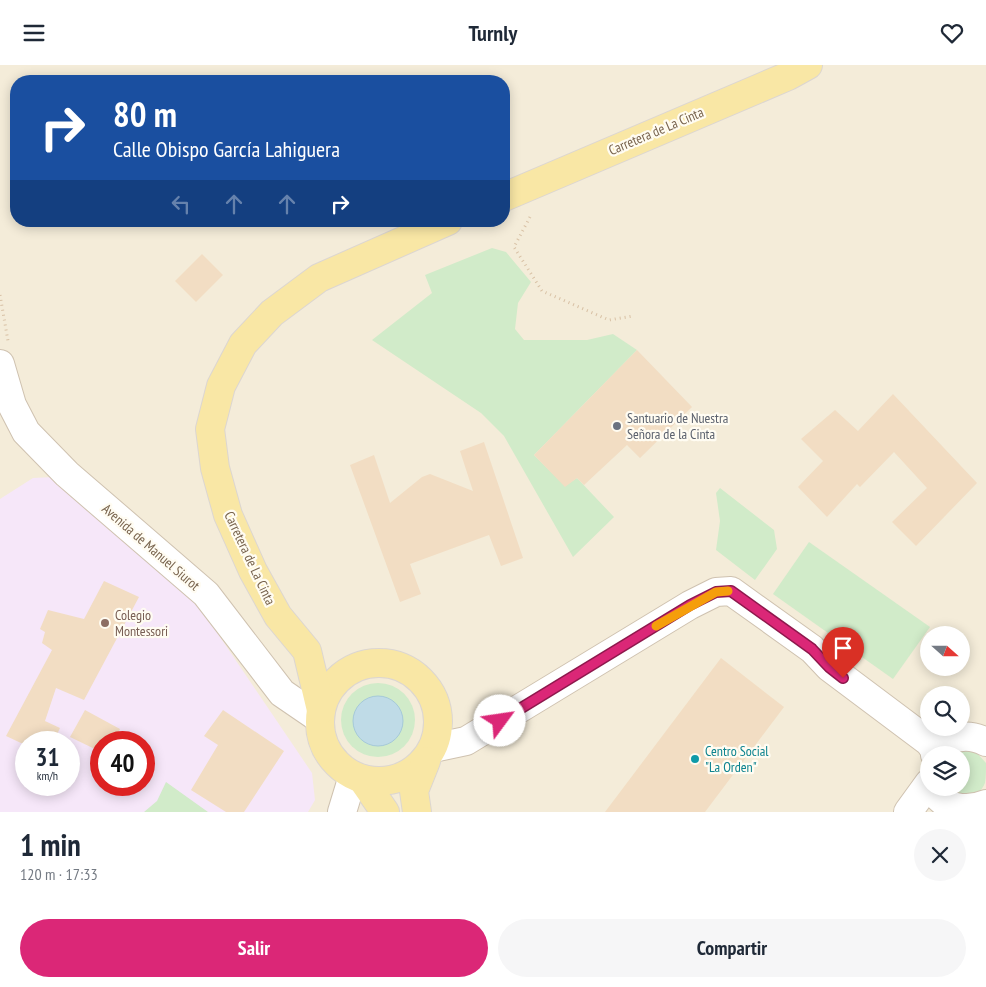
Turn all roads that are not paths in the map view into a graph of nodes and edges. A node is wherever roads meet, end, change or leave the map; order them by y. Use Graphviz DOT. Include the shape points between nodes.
graph roads {
  1 [pos="808,65"];
  2 [pos="510,194"];
  3 [pos="434,227"];
  4 [pos="0,364"];
  5 [pos="307,651"];
  6 [pos="358,667"];
  7 [pos="320,715"];
  8 [pos="986,742"];
  9 [pos="931,746"];
  10 [pos="941,746"];
  11 [pos="429,755"];
  12 [pos="357,778"];
  13 [pos="920,795"];
  14 [pos="939,796"];
  15 [pos="984,807"];
  16 [pos="342,812"];
  17 [pos="385,812"];
  18 [pos="417,812"];
  19 [pos="908,812"];
  20 [pos="918,812"];
  1 -- 2 [label="main road, Carretera de La Cinta"];
  3 -- 5 [label="main road, Carretera de La Cinta" via="319,278 272,313 243,343 221,386 210,429 228,515 278,616"];
  4 -- 7 [label="street, Avenida de Manuel Siurot" via="12,405 26,432 67,474 206,594 282,693"];
  5 -- 6 [label="main road"];
  5 -- 7 [label="main road, Carretera de La Cinta"];
  6 -- 7 [label="main road" via="341,677 328,692"];
  6 -- 11 [label="main road" via="379,662 400,666 417,676 430,690 438,707"];
  7 -- 12 [label="main road" via="321,737 328,753 339,766"];
  8 -- 10 [label="street" via="978,737 965,736 953,738"];
  9 -- 11 [label="street" via="829,667 812,649 731,591 716,592 690,605 466,741"];
  11 -- 12 [label="main road" via="411,773 394,781 373,782"];
  11 -- 18 [label="main road" via="414,791"];
  12 -- 16 [label="street"];
  12 -- 17 [label="main road"];
  13 -- 19 [label="street"];
  14 -- 15 [label="street" via="967,811"];
  14 -- 20 [label="street" via="931,807"];
}
